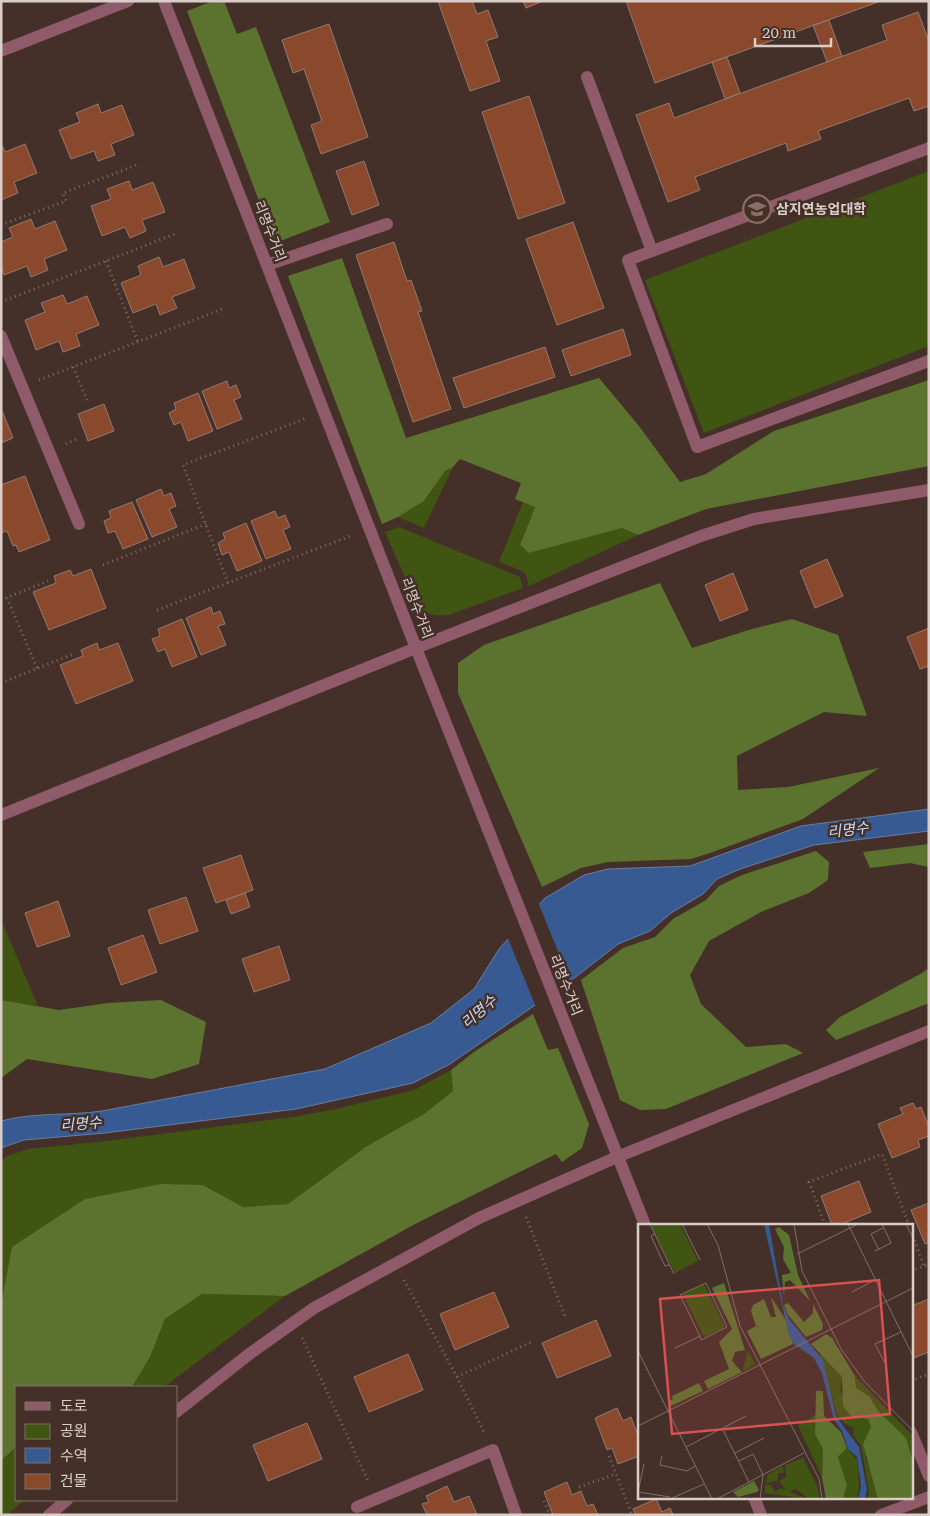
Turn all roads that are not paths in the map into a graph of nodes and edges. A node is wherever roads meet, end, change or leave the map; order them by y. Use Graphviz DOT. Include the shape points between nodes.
graph roads {
  1 [pos="128,1"];
  2 [pos="164,1"];
  3 [pos="1,51"];
  4 [pos="588,77"];
  5 [pos="929,148"];
  6 [pos="387,224"];
  7 [pos="652,251"];
  8 [pos="267,265"];
  9 [pos="1,336"];
  10 [pos="5,354"];
  11 [pos="929,361"];
  12 [pos="929,490"];
  13 [pos="79,524"];
  14 [pos="416,648"];
  15 [pos="1,816"];
  16 [pos="929,1031"];
  17 [pos="617,1156"];
  18 [pos="645,1224"];
  19 [pos="178,1410"];
  20 [pos="912,1434"];
  21 [pos="929,1476"];
  22 [pos="929,1496"];
  23 [pos="754,1498"];
  24 [pos="66,1501"];
  25 [pos="356,1507"];
  26 [pos="49,1515"];
  27 [pos="516,1515"];
  28 [pos="761,1515"];
  29 [pos="881,1515"];
  1 -- 3 [label="street"];
  2 -- 8 [label="street, 리명수거리"];
  4 -- 7 [label="street"];
  5 -- 7 [label="street"];
  6 -- 8 [label="street"];
  7 -- 11 [label="street" via="628,260 697,447"];
  8 -- 14 [label="street, 리명수거리"];
  9 -- 10 [label="street"];
  10 -- 13 [label="street"];
  12 -- 14 [label="street" via="754,520 701,536"];
  14 -- 15 [label="street"];
  14 -- 17 [label="street, 리명수거리"];
  16 -- 17 [label="street"];
  17 -- 18 [label="street, 리명수거리"];
  17 -- 19 [label="street" via="479,1218 314,1308"];
  20 -- 21 [label="street"];
  22 -- 29 [label="street"];
  23 -- 28 [label="street"];
  24 -- 26 [label="street"];
  25 -- 27 [label="street" via="493,1450"];
}
